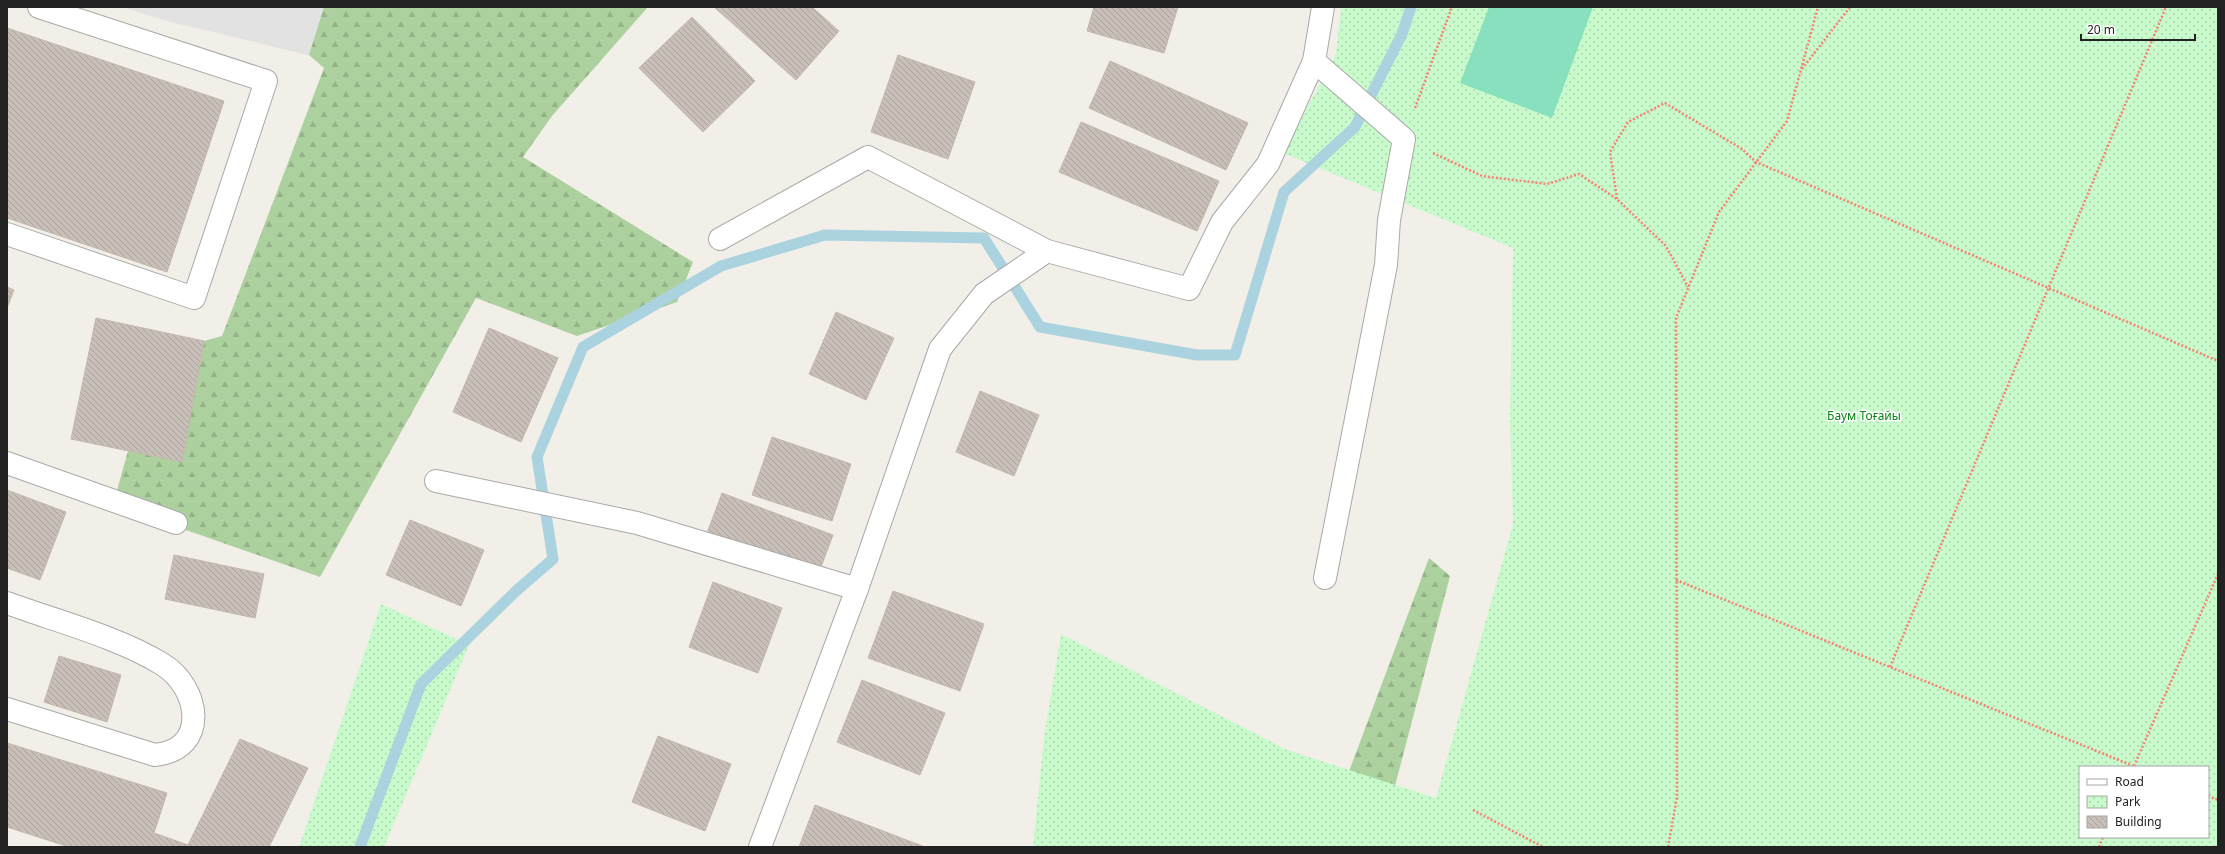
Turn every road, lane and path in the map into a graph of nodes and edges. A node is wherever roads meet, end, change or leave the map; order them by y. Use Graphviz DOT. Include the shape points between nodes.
graph roads {
  1 [pos="39,7"];
  2 [pos="1323,7"];
  3 [pos="1452,7"];
  4 [pos="1818,7"];
  5 [pos="1850,7"];
  6 [pos="2166,7"];
  7 [pos="1314,61"];
  8 [pos="1801,71"];
  9 [pos="1404,139"];
  10 [pos="1756,162"];
  11 [pos="1617,199"];
  12 [pos="7,234"];
  13 [pos="720,239"];
  14 [pos="1047,250"];
  15 [pos="1688,287"];
  16 [pos="2048,288"];
  17 [pos="2218,361"];
  18 [pos="7,463"];
  19 [pos="436,481"];
  20 [pos="176,523"];
  21 [pos="2218,574"];
  22 [pos="1325,578"];
  23 [pos="1676,580"];
  24 [pos="856,589"];
  25 [pos="7,603"];
  26 [pos="1890,667"];
  27 [pos="7,710"];
  28 [pos="2133,766"];
  29 [pos="2135,766"];
  30 [pos="1473,810"];
  31 [pos="760,847"];
  32 [pos="1543,847"];
  33 [pos="1668,847"];
  1 -- 12 [label="street" via="266,81 194,298"];
  2 -- 7 [label="street"];
  3 -- 9 [label="path"];
  4 -- 8 [label="path"];
  5 -- 8 [label="path"];
  6 -- 16 [label="path"];
  7 -- 9 [label="street"];
  7 -- 14 [label="street" via="1268,164 1222,222 1189,289"];
  8 -- 10 [label="path" via="1787,121"];
  9 -- 11 [label="path" via="1482,176 1547,184 1579,174"];
  9 -- 22 [label="street" via="1389,220 1386,265"];
  10 -- 11 [label="path" via="1742,149 1665,103 1628,122 1610,152"];
  10 -- 15 [label="path" via="1719,212"];
  10 -- 16 [label="path"];
  11 -- 15 [label="path" via="1666,246"];
  13 -- 14 [label="street" via="868,157"];
  14 -- 24 [label="street" via="988,291 940,349"];
  15 -- 23 [label="path" via="1676,318"];
  16 -- 17 [label="path"];
  16 -- 26 [label="path"];
  18 -- 20 [label="street"];
  19 -- 24 [label="street" via="637,523"];
  21 -- 29 [label="path"];
  23 -- 26 [label="path"];
  23 -- 33 [label="path" via="1677,797"];
  24 -- 31 [label="street"];
  25 -- 27 [label="street" via="120,644 163,665 190,695 193,723 186,742 178,750 155,755"];
  26 -- 28 [label="path"];
  30 -- 32 [label="path"];
}
